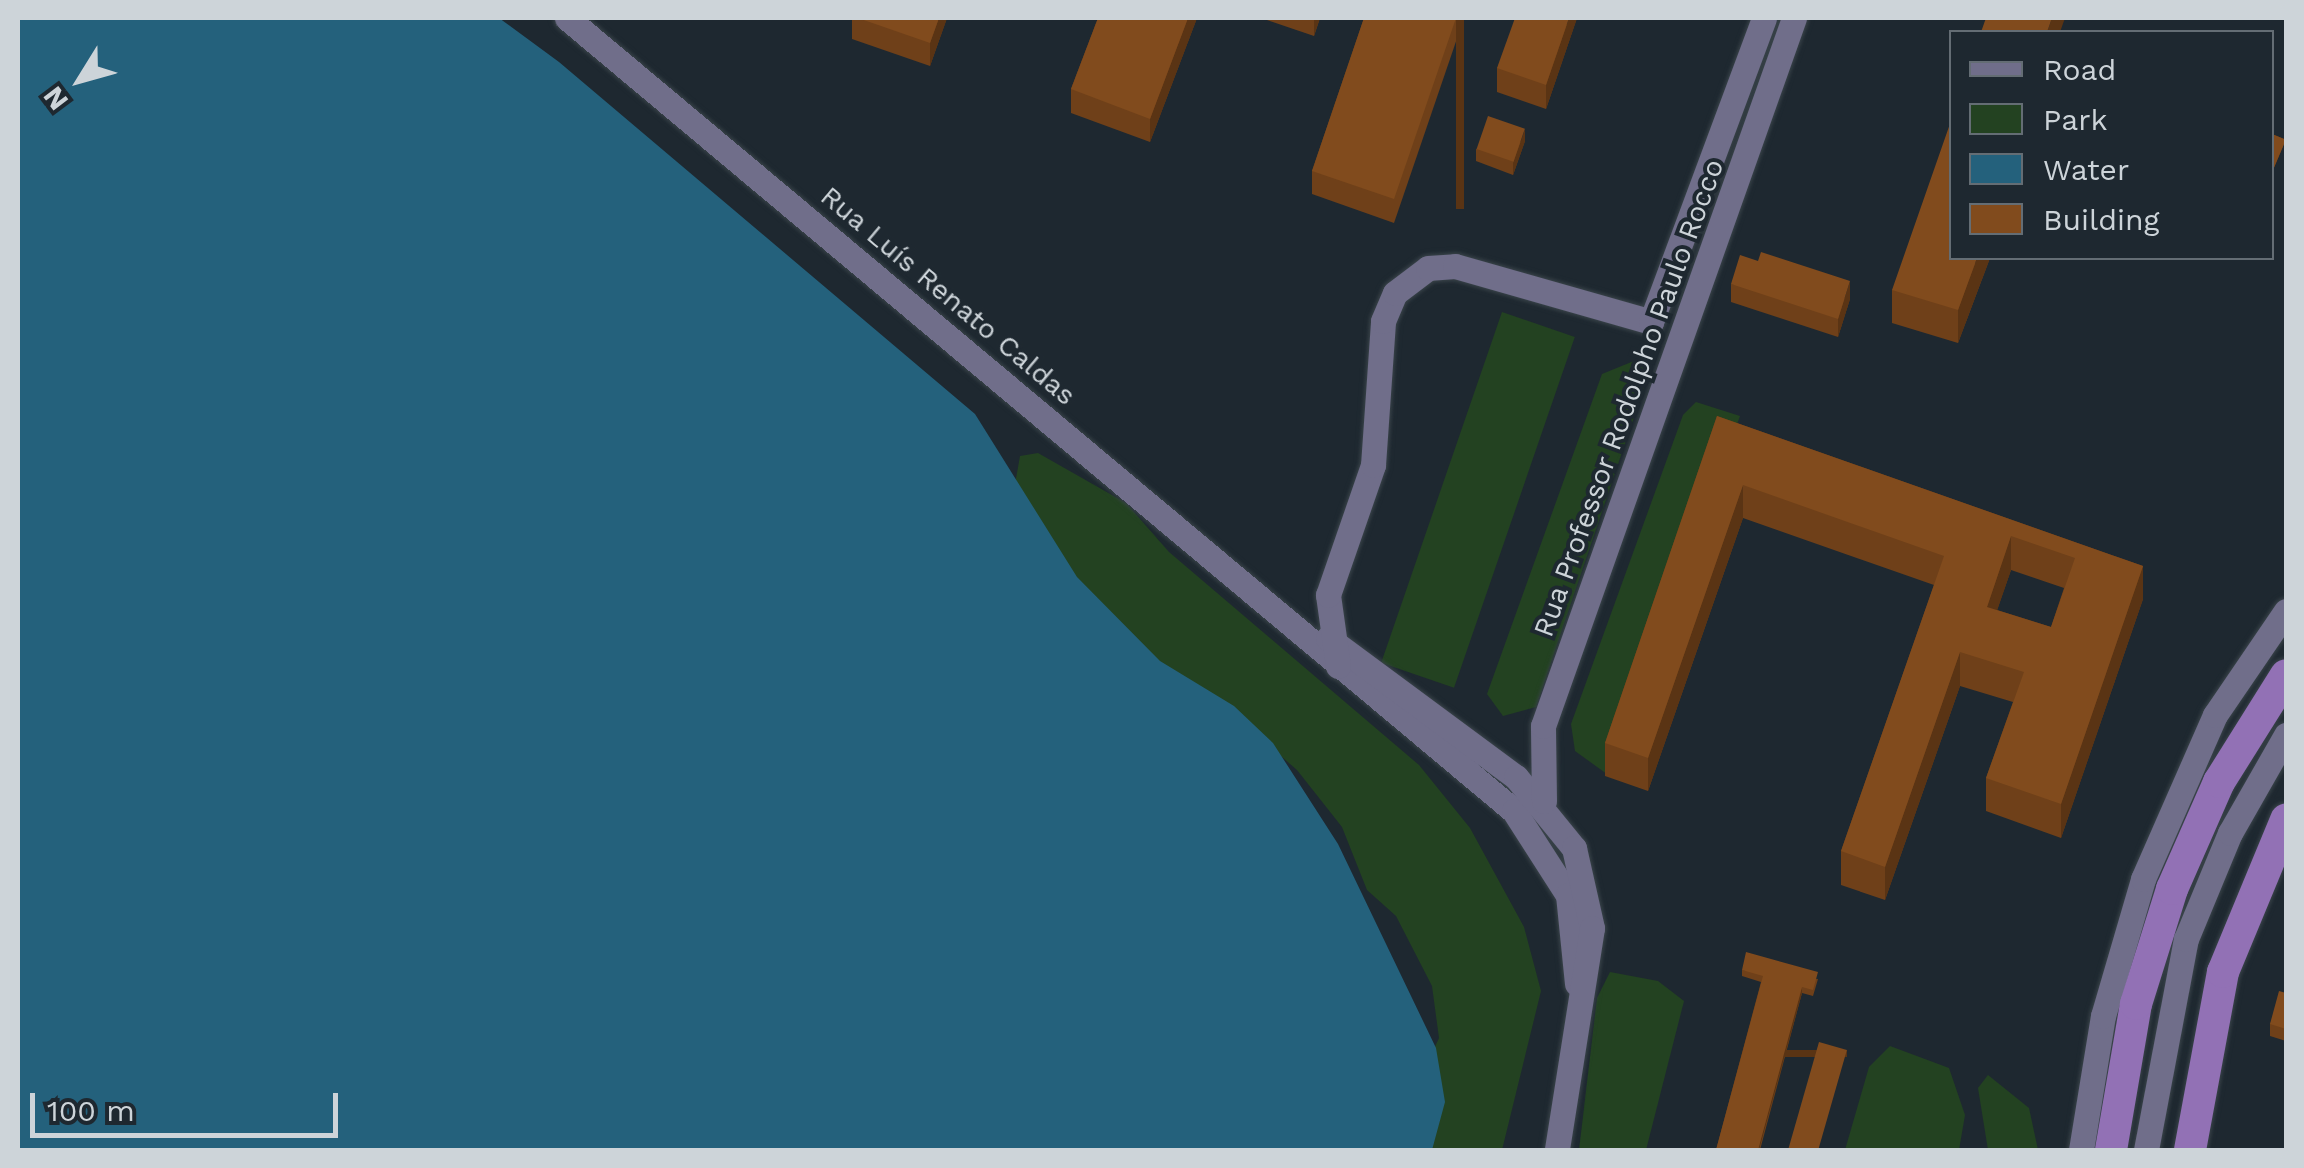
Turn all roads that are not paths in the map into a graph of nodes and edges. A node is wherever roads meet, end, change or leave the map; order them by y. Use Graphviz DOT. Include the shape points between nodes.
graph roads {
  1 [pos="567,18"];
  2 [pos="1764,18"];
  3 [pos="1794,18"];
  4 [pos="2286,611"];
  5 [pos="1292,620"];
  6 [pos="1329,639"];
  7 [pos="2286,651"];
  8 [pos="2286,675"];
  9 [pos="1344,677"];
  10 [pos="2286,734"];
  11 [pos="2244,740"];
  12 [pos="1544,801"];
  13 [pos="2286,820"];
  14 [pos="1577,984"];
  15 [pos="1557,1150"];
  16 [pos="2081,1150"];
  17 [pos="2111,1150"];
  18 [pos="2146,1150"];
  19 [pos="2190,1150"];
  1 -- 5 [label="street, Rua Luís Renato Caldas"];
  2 -- 6 [label="street, Rua Professor Rodolpho Paulo Rocco" via="1652,322 1455,266 1404,283 1384,321 1374,465 1328,595"];
  3 -- 12 [label="street, Rua Professor Rodolpho Paulo Rocco" via="1543,726"];
  4 -- 16 [label="street" via="2215,716 2137,896 2103,1016"];
  5 -- 6 [label="street, Rua Luís Renato Caldas"];
  5 -- 9 [label="street, Rua Luís Renato Caldas"];
  6 -- 9 [label="street"];
  6 -- 12 [label="street, Rua Luís Renato Caldas"];
  7 -- 11 [label="highway"];
  8 -- 11 [label="highway"];
  9 -- 14 [label="street, Rua Luís Renato Caldas" via="1533,830 1568,895"];
  10 -- 18 [label="street" via="2230,833 2186,939"];
  11 -- 17 [label="highway" via="2158,928"];
  12 -- 14 [label="street" via="1589,893 1592,928"];
  13 -- 19 [label="highway" via="2223,972"];
  14 -- 15 [label="street"];
}
